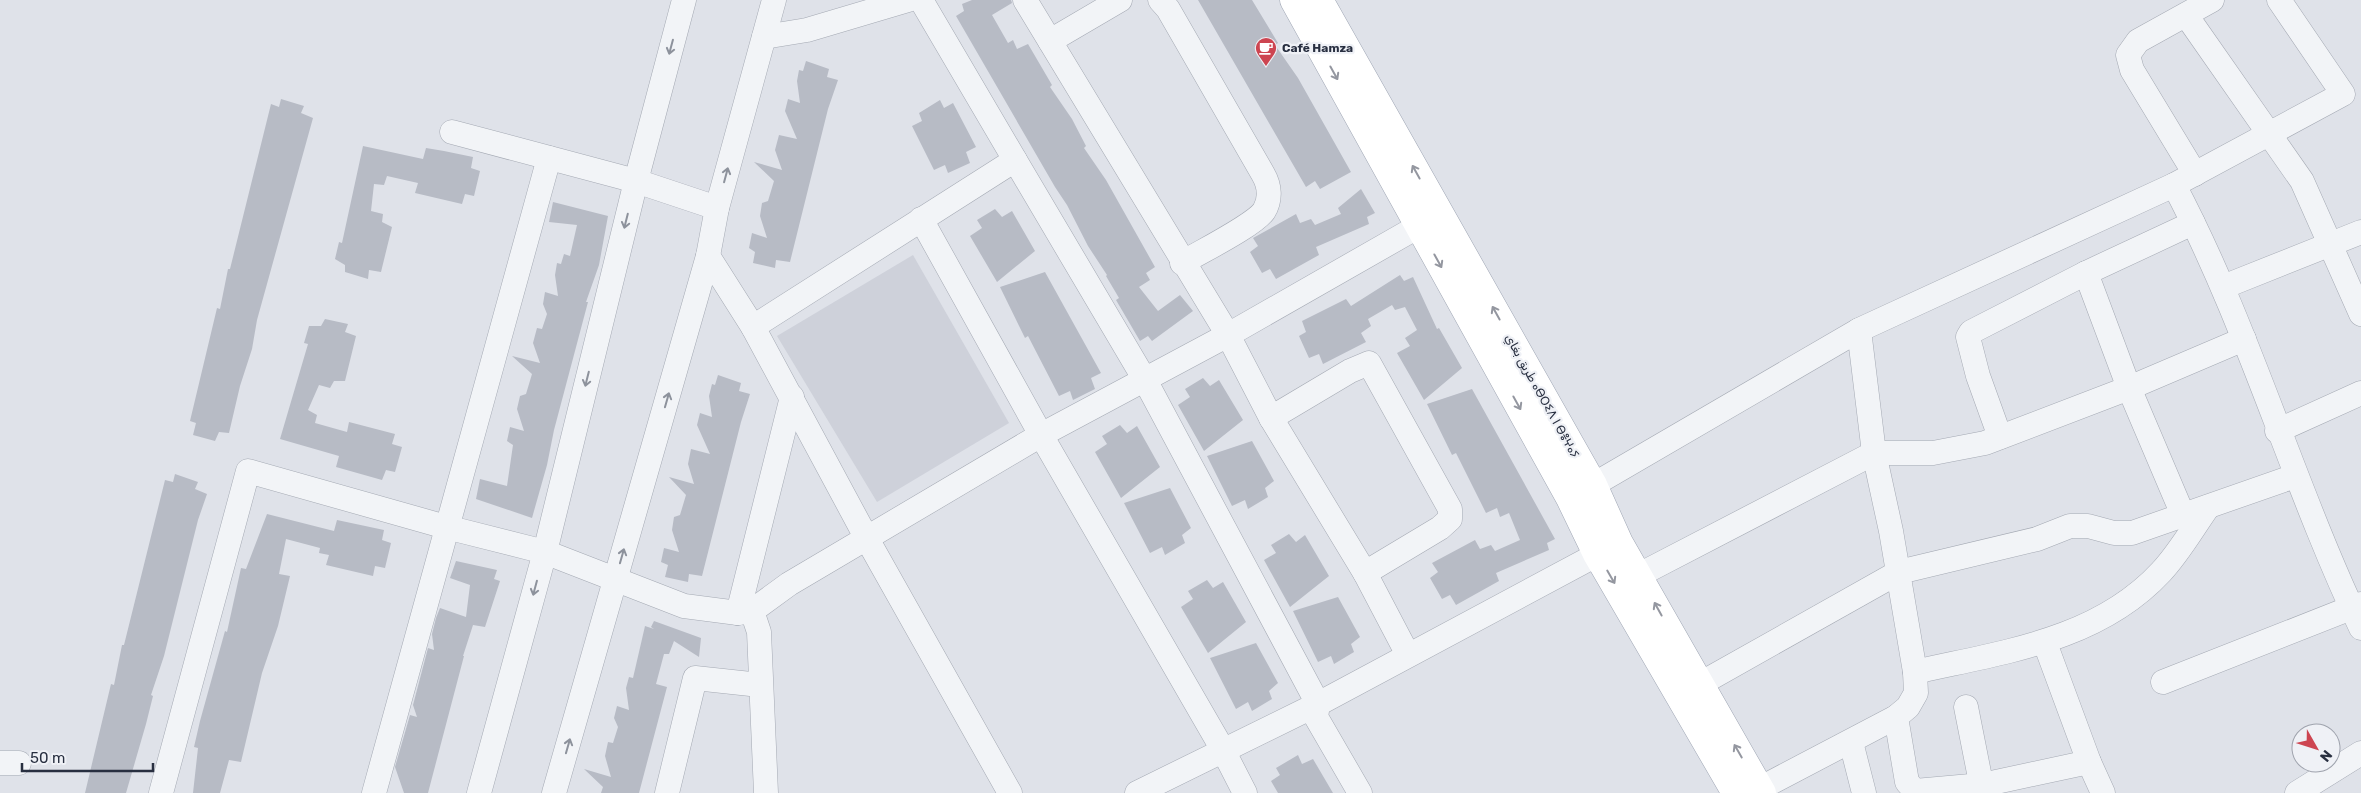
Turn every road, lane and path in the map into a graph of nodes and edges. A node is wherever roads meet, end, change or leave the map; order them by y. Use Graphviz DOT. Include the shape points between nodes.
graph roads {
  1 [pos="684,0"];
  2 [pos="774,0"];
  3 [pos="908,0"];
  4 [pos="921,0"];
  5 [pos="1025,0"];
  6 [pos="1120,0"];
  7 [pos="1160,0"];
  8 [pos="1294,0"];
  9 [pos="1319,0"];
  10 [pos="2212,0"];
  11 [pos="2279,0"];
  12 [pos="2186,15"];
  13 [pos="764,37"];
  14 [pos="1050,41"];
  15 [pos="2352,90"];
  16 [pos="452,132"];
  17 [pos="2269,135"];
  18 [pos="549,158"];
  19 [pos="1015,160"];
  20 [pos="2195,174"];
  21 [pos="636,181"];
  22 [pos="2174,185"];
  23 [pos="717,208"];
  24 [pos="921,219"];
  25 [pos="2193,223"];
  26 [pos="1419,226"];
  27 [pos="2361,232"];
  28 [pos="2329,246"];
  29 [pos="708,256"];
  30 [pos="1182,263"];
  31 [pos="2086,273"];
  32 [pos="2223,287"];
  33 [pos="2361,314"];
  34 [pos="753,327"];
  35 [pos="1859,330"];
  36 [pos="1228,335"];
  37 [pos="2244,339"];
  38 [pos="1145,380"];
  39 [pos="2129,388"];
  40 [pos="2361,393"];
  41 [pos="792,397"];
  42 [pos="1271,418"];
  43 [pos="2277,431"];
  44 [pos="1041,435"];
  45 [pos="2000,437"];
  46 [pos="1874,453"];
  47 [pos="2295,476"];
  48 [pos="1593,486"];
  49 [pos="2208,507"];
  50 [pos="2183,515"];
  51 [pos="446,527"];
  52 [pos="866,537"];
  53 [pos="1608,548"];
  54 [pos="545,552"];
  55 [pos="1899,572"];
  56 [pos="1365,573"];
  57 [pos="1639,574"];
  58 [pos="614,580"];
  59 [pos="745,612"];
  60 [pos="2358,613"];
  61 [pos="2045,643"];
  62 [pos="1408,655"];
  63 [pos="1915,672"];
  64 [pos="2163,682"];
  65 [pos="1700,684"];
  66 [pos="760,685"];
  67 [pos="1318,704"];
  68 [pos="1966,707"];
  69 [pos="1896,718"];
  70 [pos="1851,742"];
  71 [pos="1223,750"];
  72 [pos="2361,753"];
  73 [pos="2089,762"];
  74 [pos="1982,789"];
  75 [pos="1753,791"];
  76 [pos="160,793"];
  77 [pos="374,793"];
  78 [pos="479,793"];
  79 [pos="554,793"];
  80 [pos="667,793"];
  81 [pos="766,793"];
  82 [pos="1010,793"];
  83 [pos="1137,793"];
  84 [pos="1245,793"];
  85 [pos="1360,793"];
  86 [pos="1864,793"];
  87 [pos="2103,793"];
  88 [pos="2297,793"];
  1 -- 21 [label="street, one-way"];
  2 -- 13 [label="street"];
  3 -- 13 [label="street" via="807,30"];
  4 -- 19 [label="street"];
  5 -- 14 [label="street"];
  6 -- 14 [label="street"];
  7 -- 30 [label="street" via="1269,188 1267,204 1258,218"];
  8 -- 26 [label="main road, طريق بغاي ⴰⴱⵔⵉⴷ ⵏ ⴱⴻⵖⴰⵢ, one-way"];
  48 -- 9 [label="main road, طريق بغاي ⴰⴱⵔⵉⴷ ⵏ ⴱⴻⵖⴰⵢ, one-way"];
  10 -- 12 [label="street"];
  11 -- 15 [label="street"];
  12 -- 17 [label="street"];
  12 -- 20 [label="street" via="2138,41 2128,55 2132,70"];
  23 -- 13 [label="street, one-way"];
  14 -- 30 [label="street"];
  15 -- 17 [label="street"];
  16 -- 18 [label="street"];
  17 -- 20 [label="street"];
  17 -- 28 [label="street" via="2302,181"];
  18 -- 21 [label="street"];
  18 -- 51 [label="street"];
  19 -- 24 [label="street"];
  19 -- 38 [label="street"];
  20 -- 22 [label="street"];
  21 -- 23 [label="street"];
  21 -- 54 [label="street, one-way"];
  22 -- 25 [label="street"];
  22 -- 35 [label="street"];
  23 -- 29 [label="street"];
  24 -- 34 [label="street"];
  24 -- 44 [label="street"];
  25 -- 31 [label="street"];
  25 -- 32 [label="street"];
  26 -- 36 [label="street"];
  26 -- 53 [label="main road, طريق بغاي ⴰⴱⵔⵉⴷ ⵏ ⴱⴻⵖⴰⵢ, one-way" via="1570,498"];
  27 -- 28 [label="street"];
  28 -- 32 [label="street"];
  28 -- 33 [label="street"];
  29 -- 34 [label="street"];
  58 -- 29 [label="street, one-way"];
  30 -- 36 [label="street"];
  31 -- 39 [label="street"];
  31 -- 45 [label="street" via="1976,328 1968,337"];
  32 -- 37 [label="street"];
  34 -- 41 [label="street"];
  35 -- 46 [label="street"];
  35 -- 48 [label="street"];
  36 -- 38 [label="street"];
  36 -- 42 [label="street"];
  37 -- 39 [label="street"];
  37 -- 43 [label="street"];
  38 -- 44 [label="street"];
  38 -- 67 [label="street"];
  39 -- 45 [label="street"];
  39 -- 50 [label="street"];
  40 -- 43 [label="street"];
  41 -- 52 [label="street"];
  41 -- 59 [label="street"];
  42 -- 56 [label="street"];
  42 -- 56 [label="street" via="1369,363 1450,509 1450,519"];
  43 -- 47 [label="street"];
  44 -- 52 [label="street"];
  44 -- 71 [label="street"];
  45 -- 46 [label="street" via="1951,450 1902,455"];
  46 -- 55 [label="street"];
  46 -- 57 [label="street"];
  47 -- 49 [label="street"];
  47 -- 60 [label="street"];
  48 -- 53 [label="main road, طريق بغاي ⴰⴱⵔⵉⴷ ⵏ ⴱⴻⵖⴰⵢ"];
  49 -- 50 [label="street"];
  49 -- 61 [label="street" via="2162,571 2147,585 2102,618"];
  50 -- 55 [label="street" via="2124,534 2088,526 2070,526 2037,538"];
  51 -- 54 [label="street"];
  51 -- 76 [label="street" via="248,471"];
  51 -- 77 [label="street"];
  52 -- 59 [label="street"];
  52 -- 82 [label="street"];
  53 -- 57 [label="main road, طريق بغاي ⴰⴱⵔⵉⴷ ⵏ ⴱⴻⵖⴰⵢ"];
  53 -- 62 [label="street"];
  53 -- 75 [label="main road, طريق بغاي ⴰⴱⵔⵉⴷ ⵏ ⴱⴻⵖⴰⵢ, one-way"];
  54 -- 58 [label="street"];
  54 -- 78 [label="street, one-way"];
  55 -- 63 [label="street"];
  55 -- 65 [label="street"];
  56 -- 62 [label="street"];
  65 -- 57 [label="main road, طريق بغاي ⴰⴱⵔⵉⴷ ⵏ ⴱⴻⵖⴰⵢ, one-way"];
  58 -- 59 [label="street" via="684,606"];
  79 -- 58 [label="street, one-way"];
  59 -- 66 [label="street" via="759,632"];
  60 -- 64 [label="street"];
  61 -- 63 [label="street"];
  61 -- 73 [label="street"];
  62 -- 67 [label="street"];
  63 -- 69 [label="street" via="1916,693"];
  75 -- 65 [label="main road, طريق بغاي ⴰⴱⵔⵉⴷ ⵏ ⴱⴻⵖⴰⵢ, one-way"];
  66 -- 80 [label="street" via="696,678"];
  66 -- 81 [label="street"];
  67 -- 71 [label="street"];
  67 -- 85 [label="street" via="1316,717"];
  68 -- 74 [label="street"];
  69 -- 70 [label="street"];
  69 -- 74 [label="street" via="1907,782 1912,790"];
  70 -- 75 [label="street"];
  70 -- 86 [label="street"];
  71 -- 83 [label="street"];
  71 -- 84 [label="street"];
  72 -- 88 [label="street"];
  73 -- 74 [label="street"];
  73 -- 87 [label="street"];
}
